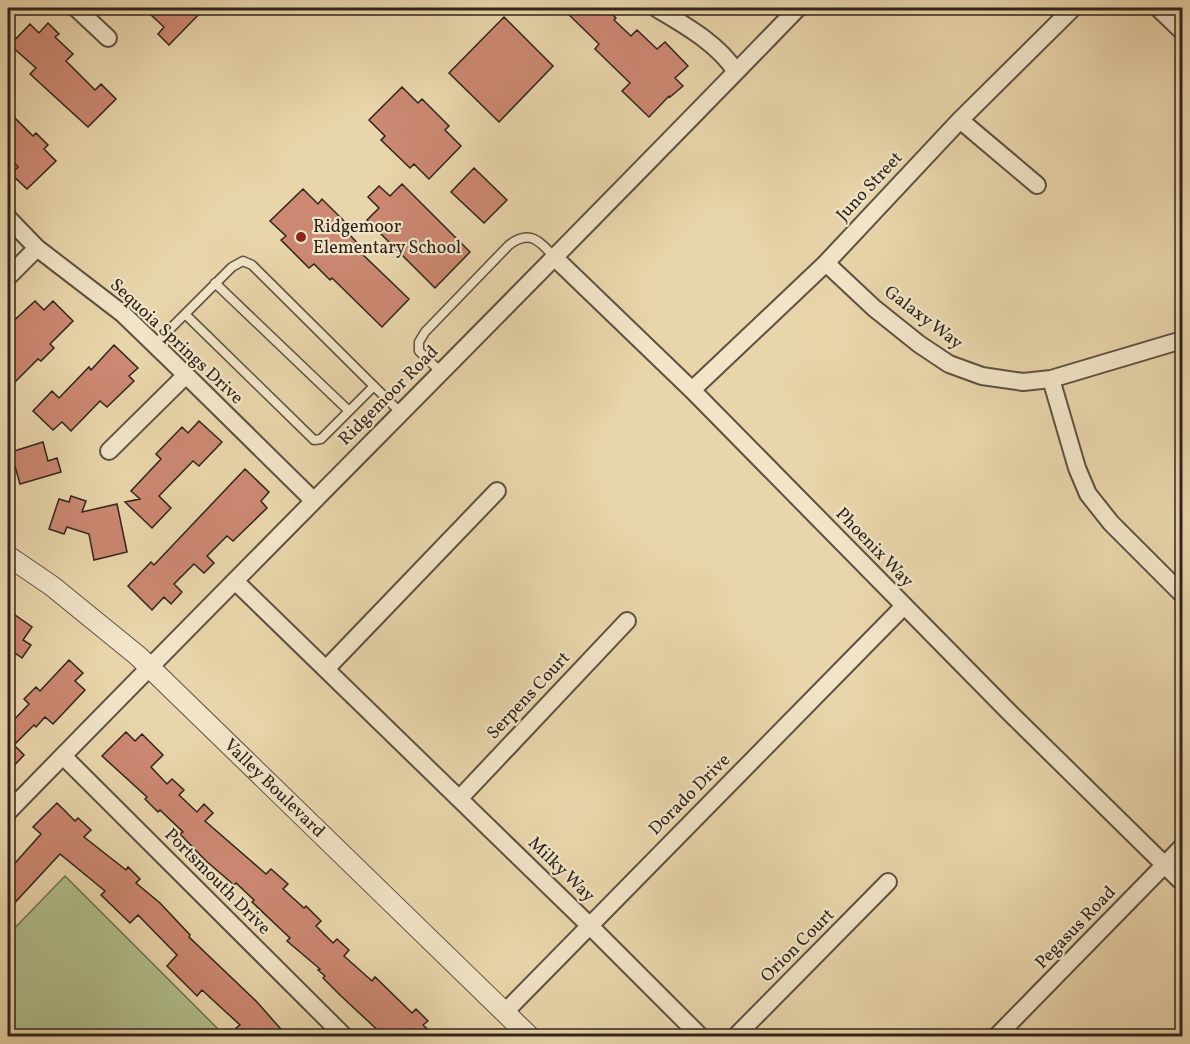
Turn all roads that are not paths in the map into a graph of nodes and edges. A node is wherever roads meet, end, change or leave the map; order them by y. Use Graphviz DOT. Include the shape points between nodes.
graph roads {
  1 [pos="76,8"];
  2 [pos="656,8"];
  3 [pos="798,8"];
  4 [pos="1073,8"];
  5 [pos="1160,9"];
  6 [pos="1182,31"];
  7 [pos="108,38"];
  8 [pos="736,72"];
  9 [pos="960,120"];
  10 [pos="1037,185"];
  11 [pos="8,218"];
  12 [pos="37,248"];
  13 [pos="555,258"];
  14 [pos="826,263"];
  15 [pos="8,277"];
  16 [pos="215,283"];
  17 [pos="184,314"];
  18 [pos="1182,340"];
  19 [pos="154,345"];
  20 [pos="441,372"];
  21 [pos="186,375"];
  22 [pos="1051,379"];
  23 [pos="374,386"];
  24 [pos="692,390"];
  25 [pos="349,411"];
  26 [pos="401,413"];
  27 [pos="110,451"];
  28 [pos="497,491"];
  29 [pos="313,500"];
  30 [pos="8,556"];
  31 [pos="235,581"];
  32 [pos="1182,594"];
  33 [pos="904,606"];
  34 [pos="627,621"];
  35 [pos="149,667"];
  36 [pos="326,669"];
  37 [pos="63,756"];
  38 [pos="459,799"];
  39 [pos="8,812"];
  40 [pos="1182,847"];
  41 [pos="1165,865"];
  42 [pos="888,882"];
  43 [pos="1182,882"];
  44 [pos="589,925"];
  45 [pos="504,1012"];
  46 [pos="344,1036"];
  47 [pos="529,1036"];
  48 [pos="700,1036"];
  49 [pos="736,1036"];
  50 [pos="998,1036"];
  1 -- 7 [label="street"];
  2 -- 8 [label="street" via="696,32"];
  3 -- 8 [label="street, Ridgemoor Road"];
  4 -- 9 [label="street, Juno Street"];
  5 -- 6 [label="street"];
  8 -- 13 [label="street, Ridgemoor Road"];
  9 -- 10 [label="street"];
  9 -- 14 [label="street, Juno Street"];
  11 -- 12 [label="street, Sequoia Springs Drive"];
  12 -- 15 [label="street"];
  12 -- 19 [label="street, Sequoia Springs Drive" via="123,314"];
  13 -- 20 [label="street, Ridgemoor Road"];
  13 -- 20 [label="lane" via="532,237 520,237 509,245 419,342 419,351"];
  13 -- 24 [label="street, Phoenix Way"];
  14 -- 22 [label="street, Galaxy Way" via="874,308 949,364 982,376 1023,382"];
  14 -- 24 [label="street, Juno Street"];
  16 -- 17 [label="lane"];
  16 -- 23 [label="lane" via="243,261 252,265"];
  16 -- 25 [label="lane"];
  17 -- 19 [label="lane"];
  17 -- 25 [label="lane" via="314,440 321,439"];
  18 -- 22 [label="street, Galaxy Way"];
  19 -- 21 [label="street, Sequoia Springs Drive"];
  20 -- 26 [label="street, Ridgemoor Road"];
  21 -- 27 [label="street"];
  21 -- 29 [label="street, Sequoia Springs Drive"];
  22 -- 32 [label="street" via="1088,494 1111,524"];
  23 -- 25 [label="lane"];
  23 -- 26 [label="lane"];
  24 -- 33 [label="street, Phoenix Way"];
  26 -- 29 [label="street, Ridgemoor Road"];
  28 -- 36 [label="street"];
  29 -- 31 [label="street, Ridgemoor Road"];
  30 -- 35 [label="street, Valley Boulevard" via="106,628"];
  31 -- 35 [label="street, Ridgemoor Road"];
  31 -- 36 [label="street, Milky Way"];
  33 -- 41 [label="street, Phoenix Way"];
  33 -- 44 [label="street, Dorado Drive"];
  34 -- 38 [label="street, Serpens Court"];
  35 -- 37 [label="street, Ridgemoor Road"];
  35 -- 45 [label="street, Valley Boulevard"];
  36 -- 38 [label="street, Milky Way"];
  37 -- 39 [label="street, Ridgemoor Road"];
  37 -- 46 [label="street, Portsmouth Drive"];
  38 -- 44 [label="street, Milky Way"];
  40 -- 41 [label="street, Pegasus Road"];
  41 -- 43 [label="street, Phoenix Way"];
  41 -- 50 [label="street, Pegasus Road"];
  42 -- 49 [label="street, Orion Court"];
  44 -- 45 [label="street, Dorado Drive"];
  44 -- 48 [label="street, Milky Way"];
  45 -- 47 [label="street, Valley Boulevard"];
}
